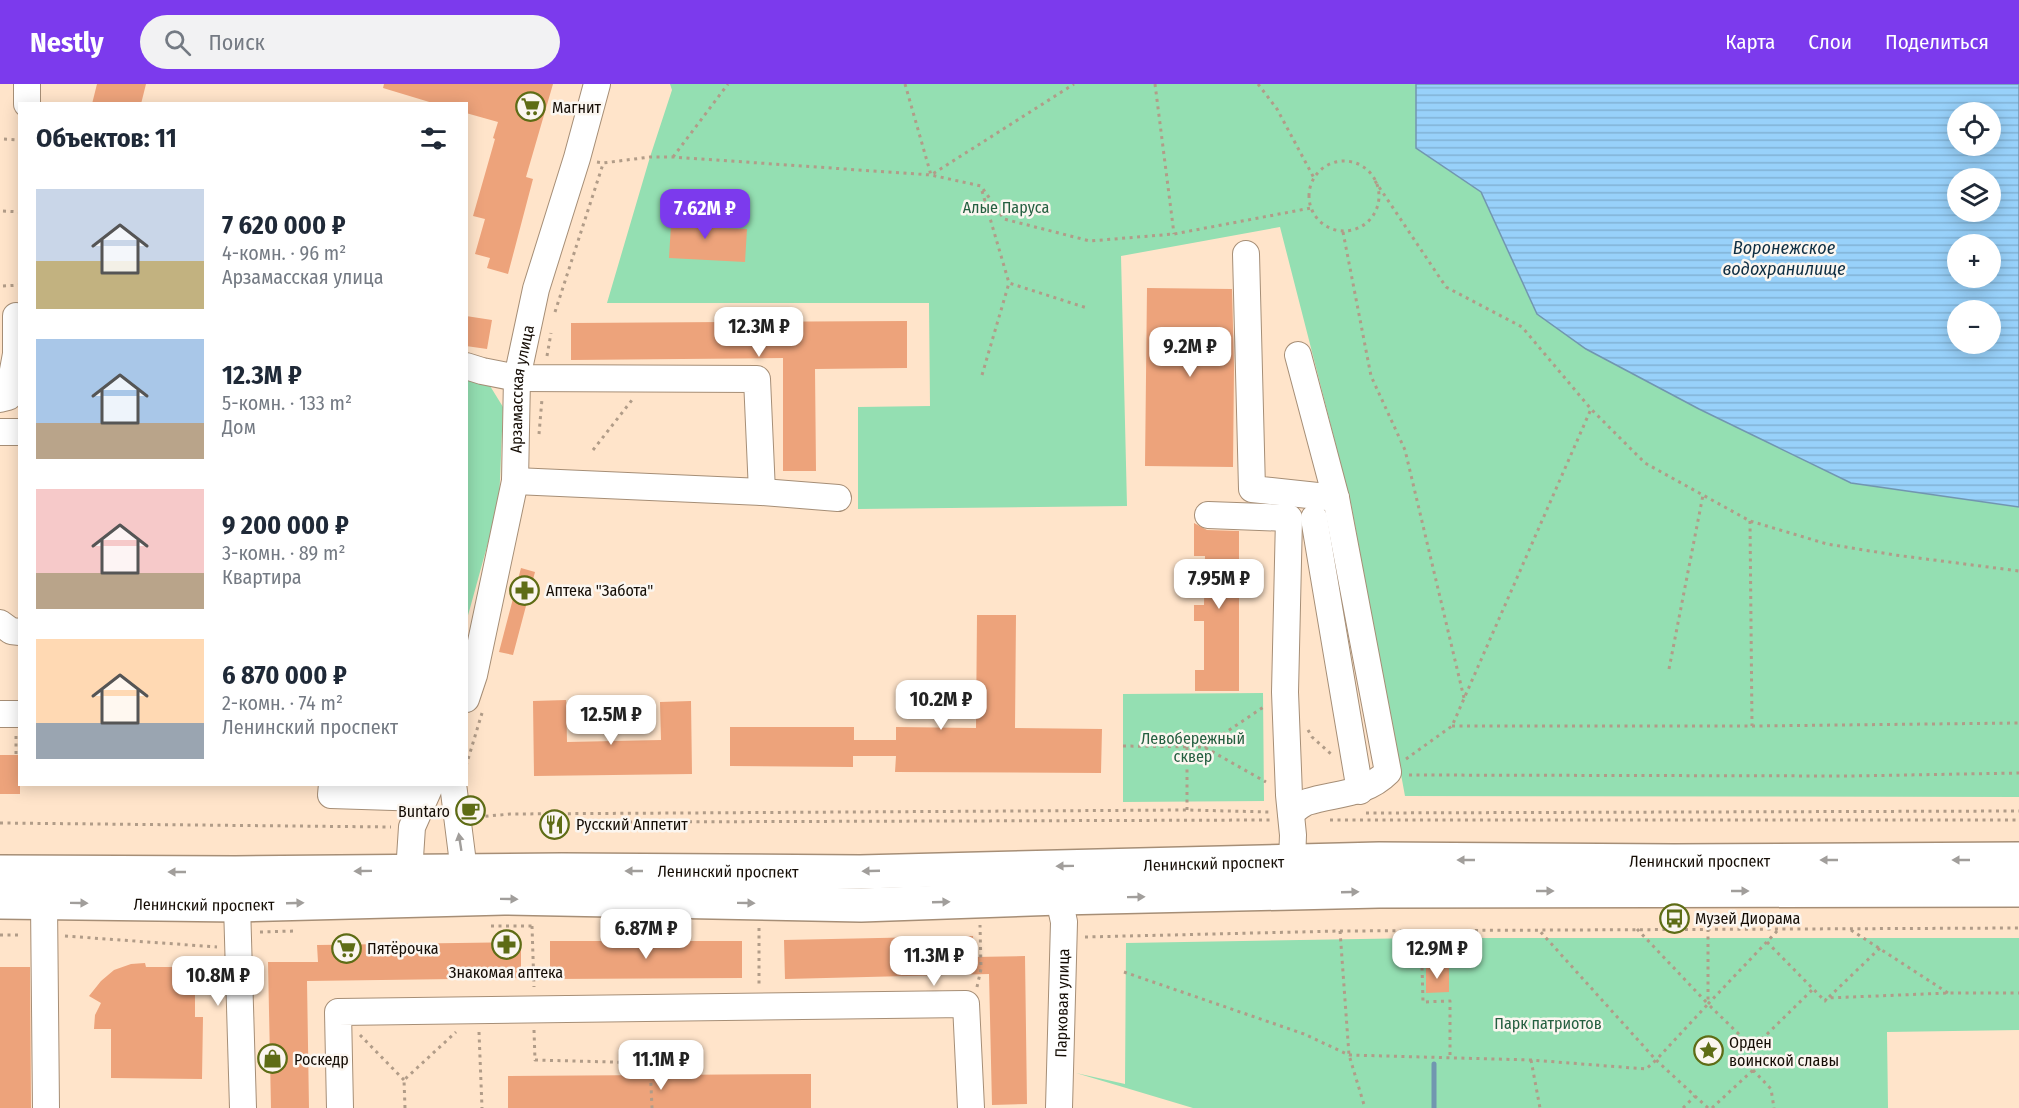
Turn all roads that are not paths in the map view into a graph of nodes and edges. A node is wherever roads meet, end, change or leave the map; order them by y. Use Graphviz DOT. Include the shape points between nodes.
graph roads {
  1 [pos="27,84"];
  2 [pos="597,84"];
  3 [pos="27,102"];
  4 [pos="1246,254"];
  5 [pos="15,298"];
  6 [pos="1298,355"];
  7 [pos="468,367"];
  8 [pos="517,378"];
  9 [pos="0,399"];
  10 [pos="0,432"];
  11 [pos="18,432"];
  12 [pos="515,481"];
  13 [pos="762,492"];
  14 [pos="838,498"];
  15 [pos="1336,498"];
  16 [pos="1290,505"];
  17 [pos="1208,515"];
  18 [pos="1314,518"];
  19 [pos="0,623"];
  20 [pos="18,632"];
  21 [pos="468,693"];
  22 [pos="0,714"];
  23 [pos="18,714"];
  24 [pos="332,786"];
  25 [pos="453,786"];
  26 [pos="427,791"];
  27 [pos="1360,794"];
  28 [pos="1290,804"];
  29 [pos="2019,860"];
  30 [pos="1292,861"];
  31 [pos="0,872"];
  32 [pos="408,885"];
  33 [pos="464,885"];
  34 [pos="2019,890"];
  35 [pos="1291,894"];
  36 [pos="1059,898"];
  37 [pos="0,902"];
  38 [pos="237,905"];
  39 [pos="44,919"];
  40 [pos="46,1108"];
  41 [pos="243,1108"];
  42 [pos="340,1108"];
  43 [pos="971,1108"];
  44 [pos="1059,1108"];
  1 -- 3 [label="street"];
  2 -- 8 [label="street, Арзамасская улица" via="536,289"];
  4 -- 16 [label="street" via="1252,489"];
  5 -- 9 [label="street" via="16,354 8,397"];
  6 -- 15 [label="street"];
  7 -- 8 [label="street"];
  8 -- 12 [label="street, Арзамасская улица"];
  8 -- 13 [label="street" via="757,379"];
  10 -- 11 [label="street"];
  12 -- 13 [label="street"];
  12 -- 21 [label="street, Арзамасская улица"];
  13 -- 14 [label="street"];
  15 -- 16 [label="street"];
  15 -- 27 [label="street" via="1388,772"];
  16 -- 17 [label="street"];
  16 -- 28 [label="street" via="1286,692"];
  18 -- 27 [label="street"];
  19 -- 20 [label="street"];
  22 -- 23 [label="street"];
  24 -- 26 [label="street" via="331,795"];
  33 -- 25 [label="street, one-way"];
  26 -- 32 [label="street" via="412,827"];
  27 -- 28 [label="street"];
  28 -- 30 [label="street"];
  29 -- 30 [label="main road, Ленинский проспект, one-way"];
  30 -- 33 [label="main road, Ленинский проспект, one-way"];
  30 -- 35 [label="main road"];
  32 -- 31 [label="main road, Ленинский проспект, one-way"];
  32 -- 33 [label="main road, Ленинский проспект"];
  38 -- 32 [label="main road, Ленинский проспект, one-way"];
  33 -- 36 [label="main road, Ленинский проспект, one-way" via="861,905"];
  35 -- 34 [label="main road, Ленинский проспект, one-way"];
  36 -- 35 [label="main road, Ленинский проспект, one-way"];
  36 -- 44 [label="street, Парковая улица" via="1064,922"];
  37 -- 39 [label="main road, Ленинский проспект"];
  39 -- 38 [label="main road, Ленинский проспект, one-way"];
  38 -- 41 [label="street"];
  39 -- 40 [label="street"];
  42 -- 43 [label="street" via="338,1012 966,1004"];
}
